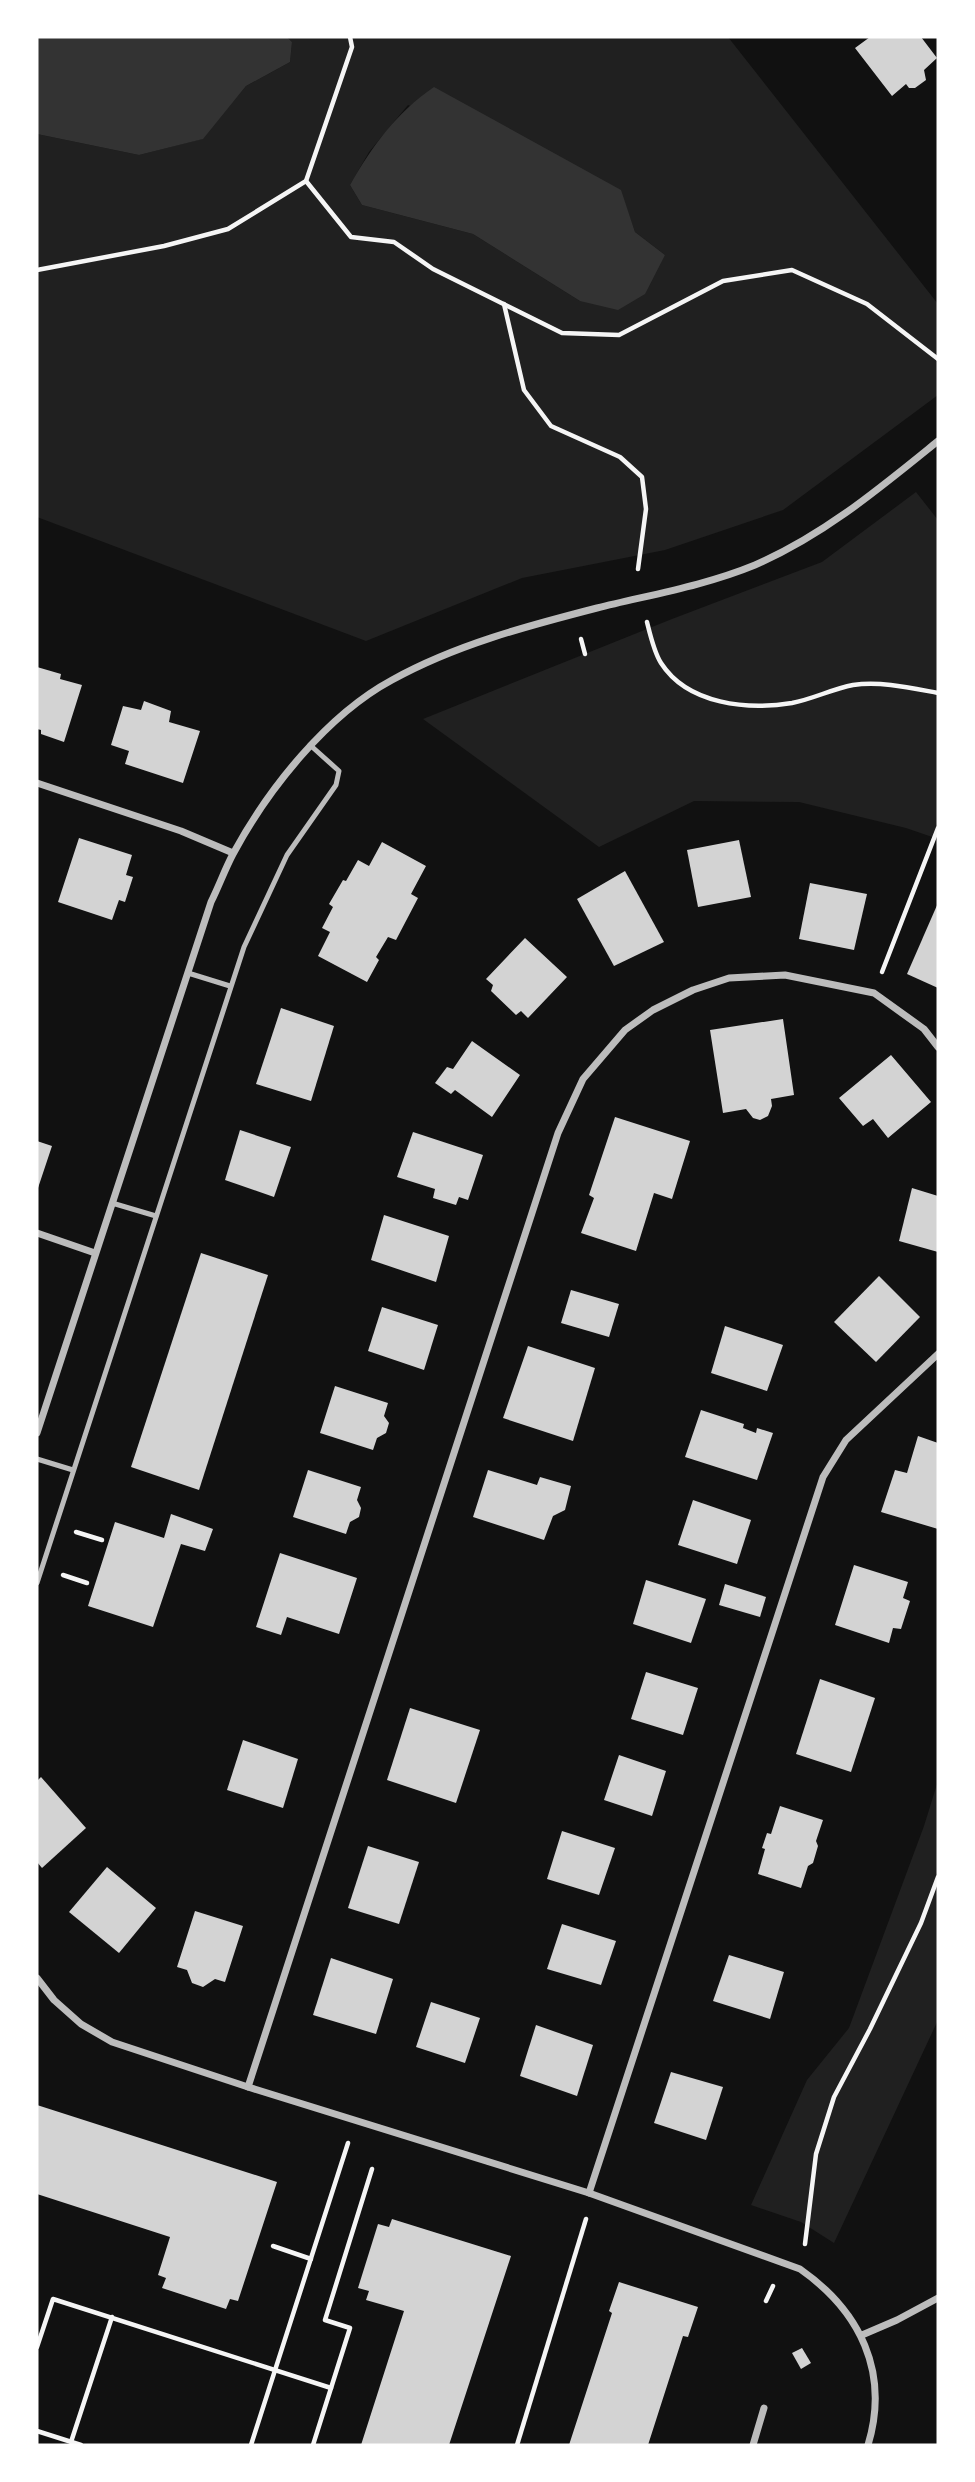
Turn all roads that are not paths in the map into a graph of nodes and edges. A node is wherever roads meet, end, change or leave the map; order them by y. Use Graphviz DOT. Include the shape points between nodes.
graph roads {
  1 [pos="938,441"];
  2 [pos="310,745"];
  3 [pos="37,783"];
  4 [pos="233,853"];
  5 [pos="188,973"];
  6 [pos="230,986"];
  7 [pos="938,1047"];
  8 [pos="112,1203"];
  9 [pos="156,1216"];
  10 [pos="37,1233"];
  11 [pos="95,1252"];
  12 [pos="938,1354"];
  13 [pos="37,1433"];
  14 [pos="37,1459"];
  15 [pos="73,1470"];
  16 [pos="37,1583"];
  17 [pos="37,1978"];
  18 [pos="248,2087"];
  19 [pos="592,2194"];
  20 [pos="938,2298"];
  21 [pos="862,2335"];
  22 [pos="764,2408"];
  23 [pos="753,2445"];
  24 [pos="867,2445"];
  1 -- 2 [label="street" via="842,517 793,547 692,586 515,630 433,659 372,693"];
  2 -- 4 [label="street"];
  2 -- 6 [label="lane" via="339,771 336,785 287,855"];
  3 -- 4 [label="street"];
  4 -- 5 [label="street"];
  5 -- 6 [label="lane"];
  5 -- 8 [label="street"];
  6 -- 9 [label="lane"];
  7 -- 18 [label="street" via="924,1029 874,993 785,975 729,978 653,1010 625,1030 583,1079 540,1186"];
  8 -- 9 [label="lane"];
  8 -- 11 [label="street"];
  9 -- 15 [label="lane"];
  10 -- 11 [label="street"];
  11 -- 13 [label="street"];
  12 -- 19 [label="street" via="846,1440 823,1477"];
  14 -- 15 [label="lane"];
  15 -- 16 [label="lane"];
  17 -- 18 [label="street" via="81,2024 113,2042"];
  18 -- 19 [label="street"];
  19 -- 21 [label="street" via="800,2269 844,2306"];
  20 -- 21 [label="street"];
  21 -- 24 [label="street" via="875,2389 873,2429"];
  22 -- 23 [label="street"];
}
